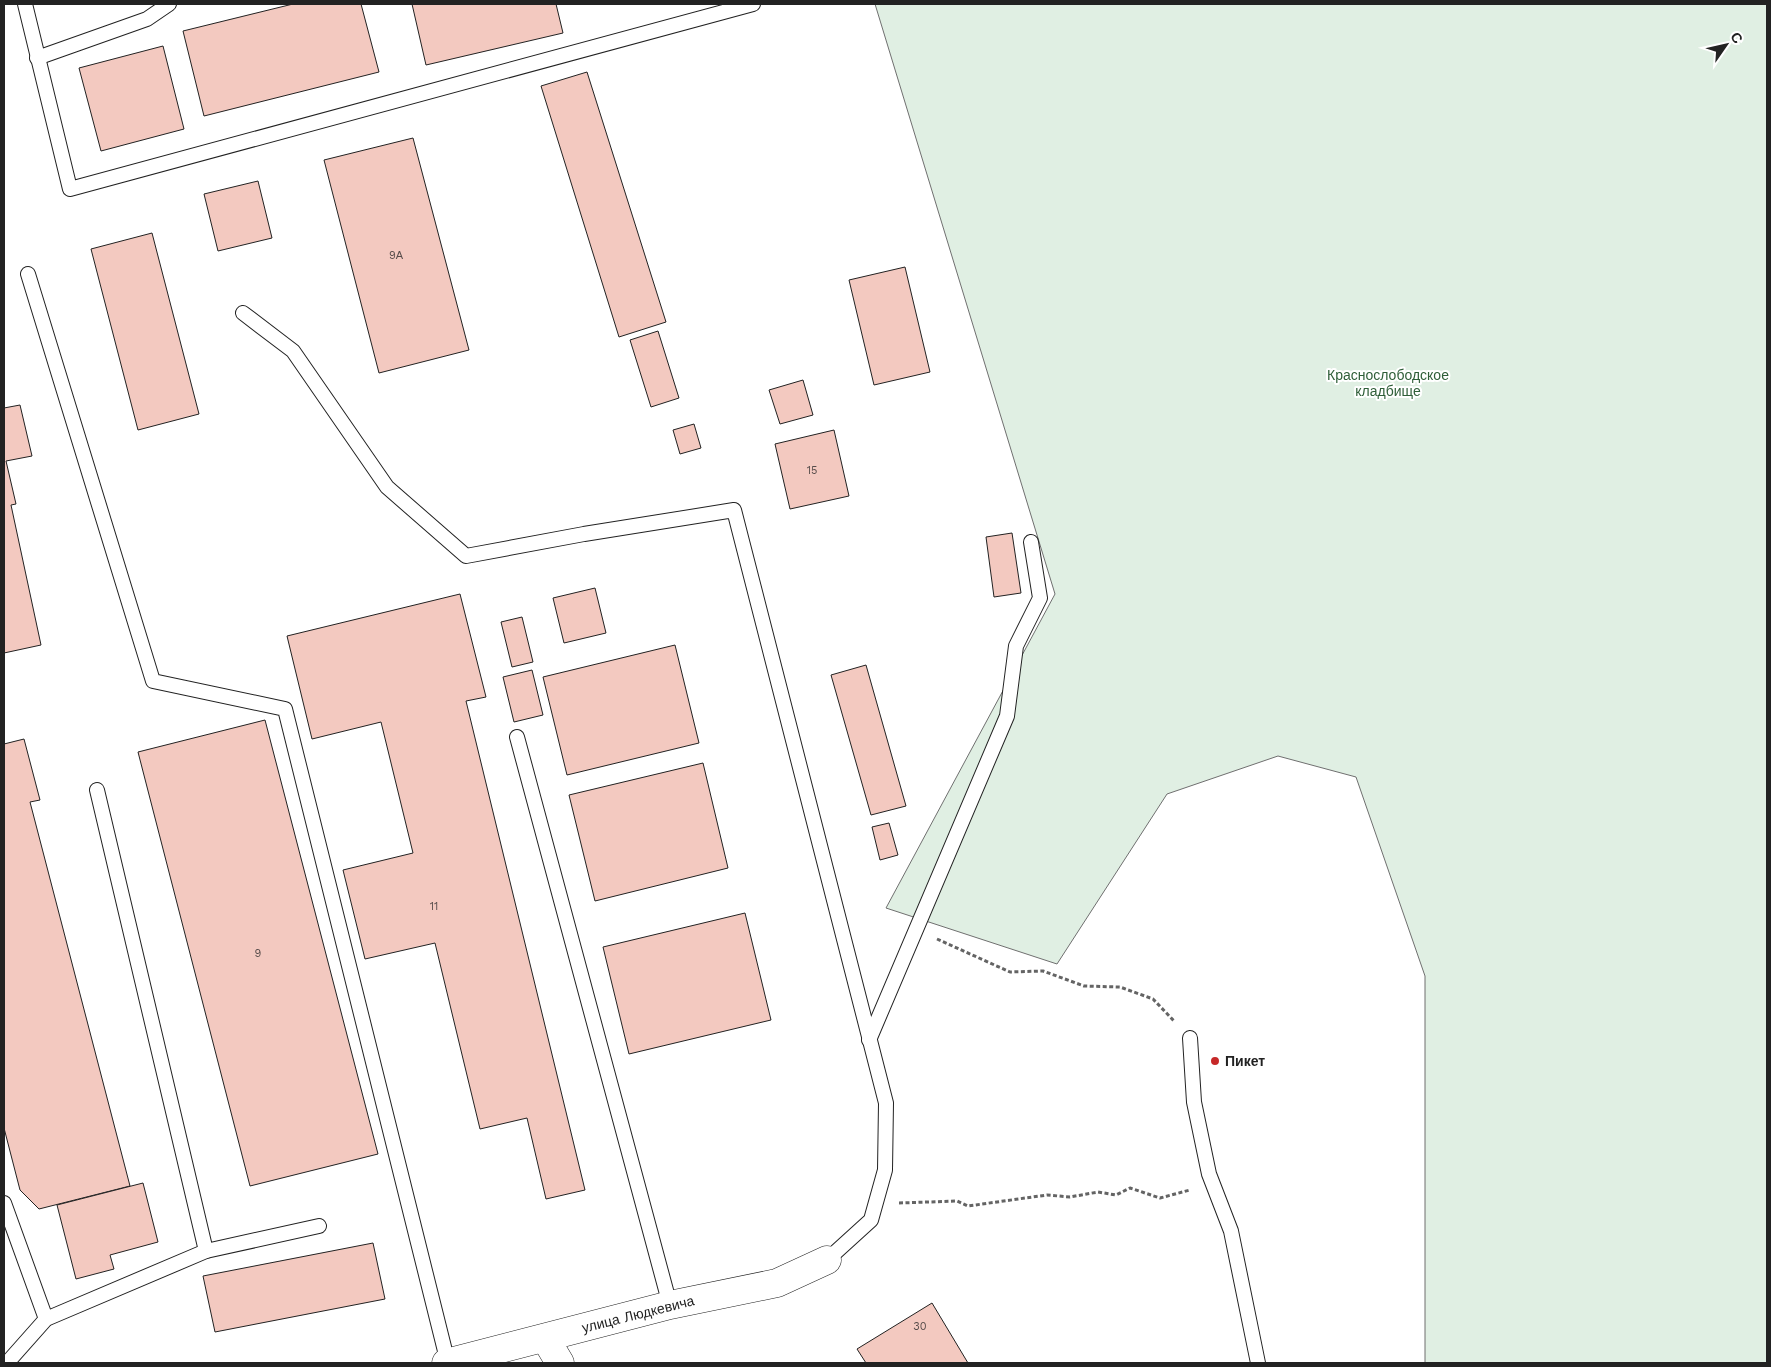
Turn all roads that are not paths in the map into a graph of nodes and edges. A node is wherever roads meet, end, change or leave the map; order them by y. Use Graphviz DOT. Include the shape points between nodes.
graph roads {
  1 [pos="25,4"];
  2 [pos="168,4"];
  3 [pos="753,4"];
  4 [pos="38,58"];
  5 [pos="28,274"];
  6 [pos="243,313"];
  7 [pos="1031,542"];
  8 [pos="517,738"];
  9 [pos="97,790"];
  10 [pos="1190,1038"];
  11 [pos="869,1040"];
  12 [pos="4,1203"];
  13 [pos="320,1226"];
  14 [pos="206,1251"];
  15 [pos="827,1260"];
  16 [pos="670,1305"];
  17 [pos="46,1319"];
  18 [pos="545,1338"];
  19 [pos="7,1363"];
  20 [pos="447,1363"];
  21 [pos="560,1363"];
  22 [pos="1258,1363"];
  1 -- 4 [label="lane"];
  2 -- 4 [label="lane" via="147,20"];
  3 -- 4 [label="lane" via="70,189"];
  5 -- 20 [label="lane" via="152,681 285,708"];
  6 -- 11 [label="lane" via="293,351 386,487 466,556 734,510"];
  7 -- 11 [label="lane" via="1040,598 1016,646 1007,716"];
  8 -- 16 [label="lane"];
  9 -- 14 [label="lane"];
  10 -- 22 [label="lane" via="1194,1102 1209,1174 1231,1231"];
  11 -- 15 [label="lane" via="886,1103 885,1170 871,1220"];
  12 -- 17 [label="lane"];
  13 -- 14 [label="lane"];
  14 -- 17 [label="lane"];
  15 -- 16 [label="street, улица Людкевича" via="777,1283"];
  16 -- 18 [label="street, улица Людкевича"];
  17 -- 19 [label="lane"];
  18 -- 20 [label="street, улица Людкевича"];
  18 -- 21 [label="street"];
}
